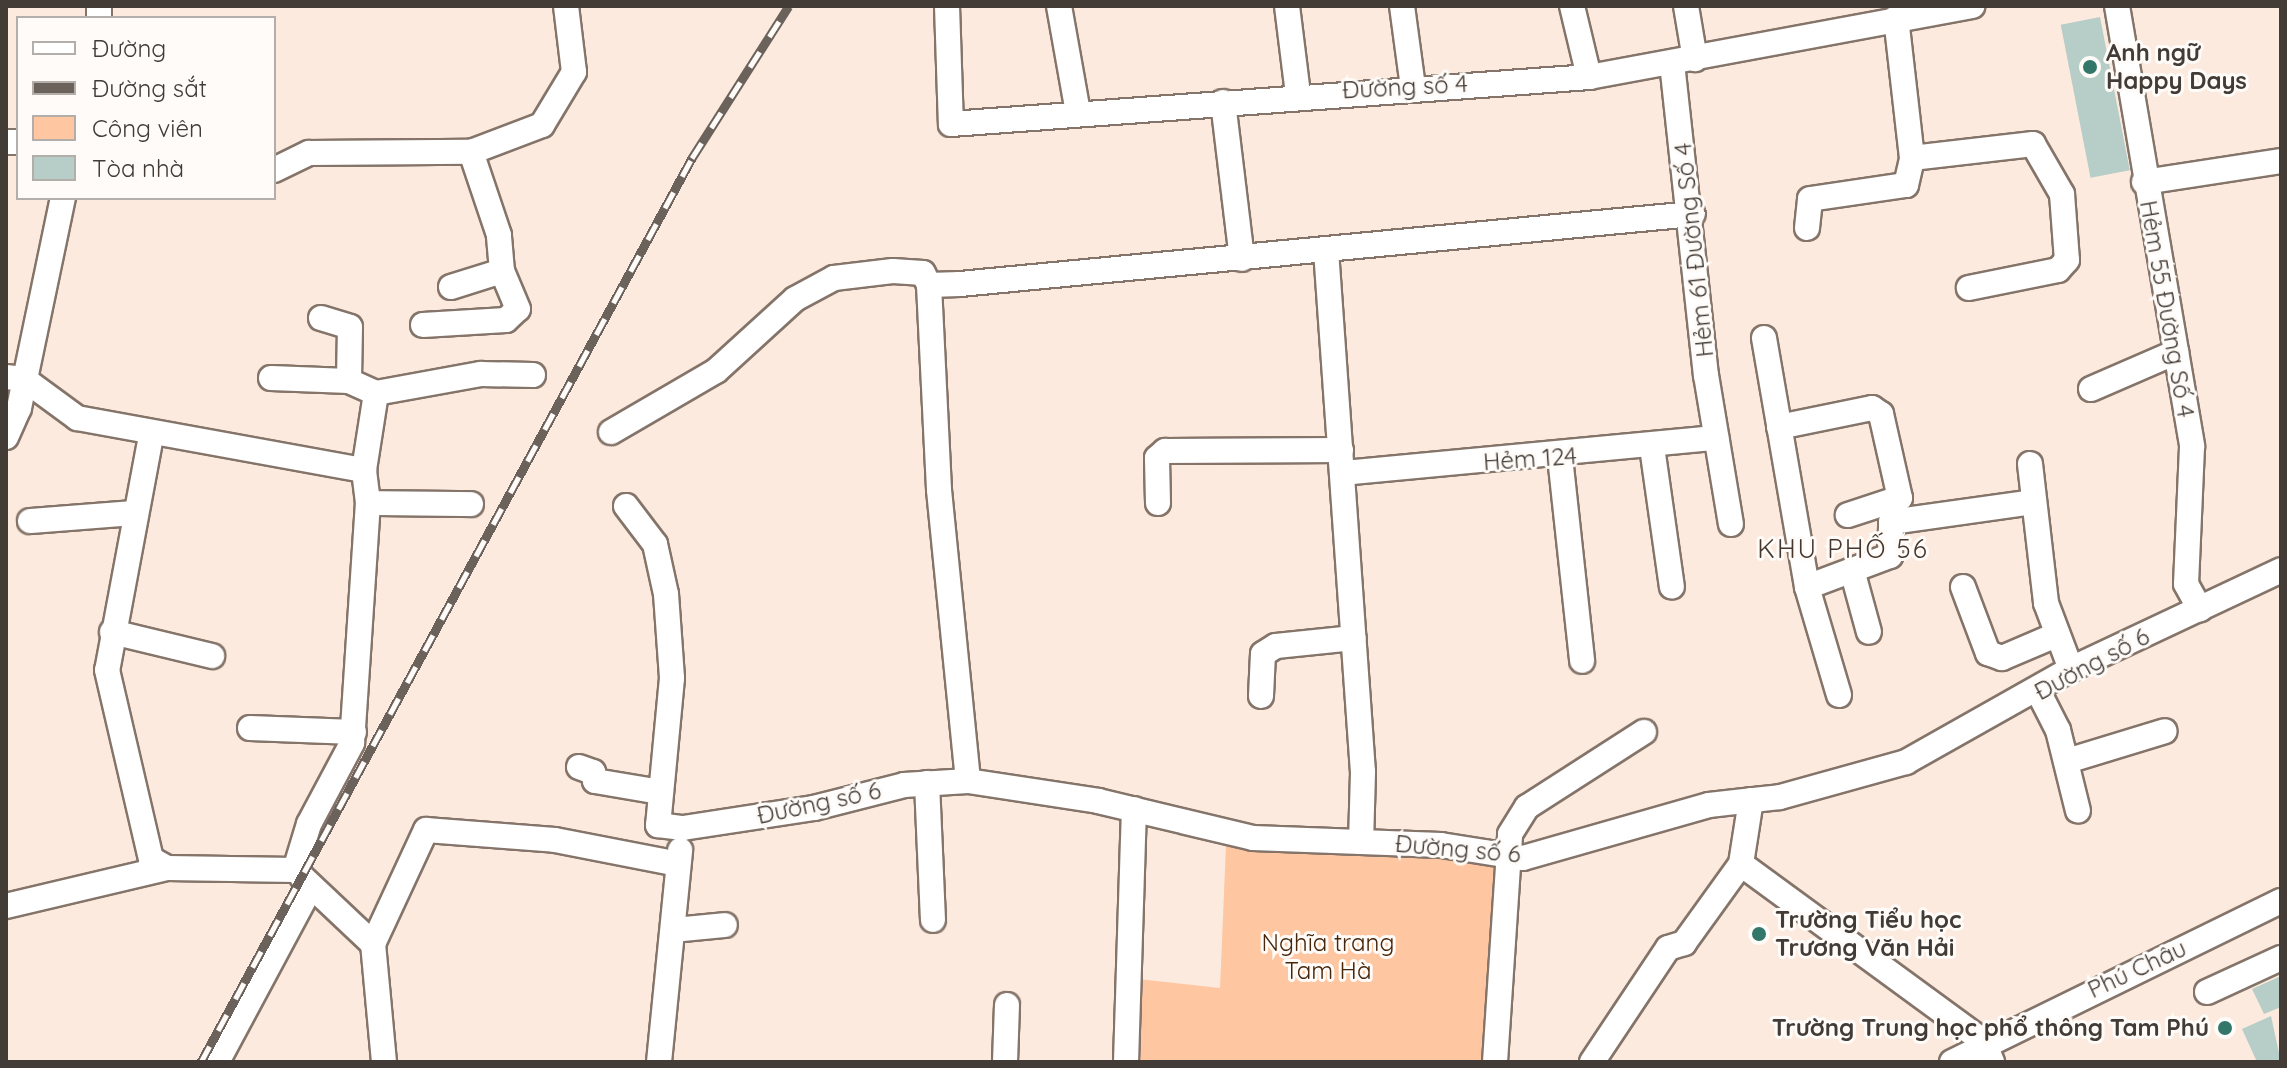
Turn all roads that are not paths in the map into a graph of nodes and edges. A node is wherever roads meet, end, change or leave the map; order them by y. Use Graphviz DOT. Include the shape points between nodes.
graph roads {
  1 [pos="566,6"];
  2 [pos="947,6"];
  3 [pos="1059,6"];
  4 [pos="1287,6"];
  5 [pos="1402,6"];
  6 [pos="1572,6"];
  7 [pos="1686,6"];
  8 [pos="1972,6"];
  9 [pos="2117,6"];
  10 [pos="1927,9"];
  11 [pos="1896,18"];
  12 [pos="1683,61"];
  13 [pos="1589,77"];
  14 [pos="1413,87"];
  15 [pos="1298,94"];
  16 [pos="1223,102"];
  17 [pos="1078,113"];
  18 [pos="471,152"];
  19 [pos="1912,158"];
  20 [pos="2281,161"];
  21 [pos="276,169"];
  22 [pos="2144,182"];
  23 [pos="62,200"];
  24 [pos="1693,214"];
  25 [pos="1807,228"];
  26 [pos="1326,250"];
  27 [pos="1242,259"];
  28 [pos="502,271"];
  29 [pos="929,285"];
  30 [pos="451,287"];
  31 [pos="1969,288"];
  32 [pos="321,318"];
  33 [pos="423,325"];
  34 [pos="1764,338"];
  35 [pos="2176,352"];
  36 [pos="533,375"];
  37 [pos="15,378"];
  38 [pos="271,378"];
  39 [pos="349,381"];
  40 [pos="2091,389"];
  41 [pos="376,393"];
  42 [pos="1779,427"];
  43 [pos="611,432"];
  44 [pos="151,436"];
  45 [pos="6,437"];
  46 [pos="1716,438"];
  47 [pos="1652,447"];
  48 [pos="1560,457"];
  49 [pos="1342,461"];
  50 [pos="2030,464"];
  51 [pos="364,470"];
  52 [pos="2033,502"];
  53 [pos="368,503"];
  54 [pos="1158,503"];
  55 [pos="471,504"];
  56 [pos="626,506"];
  57 [pos="135,513"];
  58 [pos="1848,515"];
  59 [pos="30,521"];
  60 [pos="1731,524"];
  61 [pos="1852,570"];
  62 [pos="2281,570"];
  63 [pos="1672,587"];
  64 [pos="1807,587"];
  65 [pos="1963,587"];
  66 [pos="2200,609"];
  67 [pos="112,632"];
  68 [pos="1869,632"];
  69 [pos="2056,635"];
  70 [pos="1354,638"];
  71 [pos="212,656"];
  72 [pos="1582,661"];
  73 [pos="2071,669"];
  74 [pos="2038,691"];
  75 [pos="1839,695"];
  76 [pos="1261,696"];
  77 [pos="250,728"];
  78 [pos="2165,731"];
  79 [pos="354,732"];
  80 [pos="1644,732"];
  81 [pos="2067,761"];
  82 [pos="579,767"];
  83 [pos="968,781"];
  84 [pos="927,783"];
  85 [pos="661,792"];
  86 [pos="1751,800"];
  87 [pos="1134,809"];
  88 [pos="2078,811"];
  89 [pos="683,828"];
  90 [pos="1361,842"];
  91 [pos="1505,853"];
  92 [pos="678,864"];
  93 [pos="1741,864"];
  94 [pos="167,868"];
  95 [pos="307,883"];
  96 [pos="2281,901"];
  97 [pos="6,906"];
  98 [pos="933,920"];
  99 [pos="725,925"];
  100 [pos="674,930"];
  101 [pos="370,940"];
  102 [pos="2281,958"];
  103 [pos="2207,992"];
  104 [pos="1007,1005"];
  105 [pos="1988,1052"];
  106 [pos="217,1062"];
  107 [pos="384,1062"];
  108 [pos="659,1062"];
  109 [pos="1005,1062"];
  110 [pos="1126,1062"];
  111 [pos="1495,1062"];
  112 [pos="1592,1062"];
  113 [pos="1952,1062"];
  1 -- 18 [label="street" via="574,72 556,109 542,125"];
  2 -- 17 [label="street, Đường số 4" via="951,124"];
  3 -- 17 [label="street"];
  4 -- 15 [label="street"];
  5 -- 14 [label="street"];
  6 -- 13 [label="street"];
  7 -- 12 [label="street, Hẻm 61 Đường Số 4"];
  8 -- 10 [label="street, Đường số 4"];
  9 -- 22 [label="street, Hẻm 55 Đường Số 4"];
  10 -- 11 [label="street, Đường số 4"];
  11 -- 12 [label="street, Đường số 4"];
  11 -- 19 [label="street"];
  12 -- 13 [label="street, Đường số 4"];
  12 -- 24 [label="street, Hẻm 61 Đường Số 4"];
  13 -- 14 [label="street, Đường số 4"];
  14 -- 15 [label="street, Đường số 4"];
  15 -- 16 [label="street, Đường số 4"];
  16 -- 17 [label="street, Đường số 4"];
  16 -- 27 [label="street"];
  18 -- 21 [label="street" via="309,153"];
  18 -- 28 [label="street" via="499,235"];
  19 -- 25 [label="street" via="1906,185 1810,199"];
  19 -- 31 [label="street" via="2033,144 2062,194 2067,260 2058,270"];
  20 -- 22 [label="street"];
  22 -- 35 [label="street, Hẻm 55 Đường Số 4"];
  23 -- 37 [label="street"];
  24 -- 26 [label="street"];
  24 -- 46 [label="street, Hẻm 61 Đường Số 4"];
  26 -- 27 [label="street"];
  26 -- 49 [label="street"];
  27 -- 29 [label="street"];
  28 -- 30 [label="street"];
  28 -- 33 [label="street" via="518,309 506,320"];
  29 -- 43 [label="street" via="923,273 834,278 795,299 716,371"];
  29 -- 83 [label="street" via="939,490"];
  32 -- 39 [label="street" via="350,327"];
  34 -- 42 [label="street"];
  35 -- 40 [label="street"];
  35 -- 66 [label="street, Hẻm 55 Đường Số 4" via="2192,447 2186,584"];
  36 -- 41 [label="street" via="481,374"];
  37 -- 44 [label="street" via="77,418"];
  37 -- 45 [label="street"];
  38 -- 39 [label="street"];
  39 -- 41 [label="street"];
  41 -- 51 [label="street"];
  42 -- 58 [label="street" via="1872,408 1881,414 1900,498"];
  42 -- 64 [label="street"];
  44 -- 51 [label="street"];
  44 -- 57 [label="street"];
  46 -- 47 [label="street, Hẻm 124"];
  46 -- 60 [label="street, Hẻm 61 Đường Số 4"];
  47 -- 48 [label="street, Hẻm 124"];
  47 -- 63 [label="street"];
  48 -- 49 [label="street, Hẻm 124"];
  48 -- 72 [label="street"];
  49 -- 54 [label="street, Hẻm 124" via="1165,451 1157,458"];
  49 -- 70 [label="street"];
  50 -- 52 [label="street"];
  51 -- 53 [label="street"];
  52 -- 61 [label="street" via="1891,522 1893,554"];
  52 -- 69 [label="street"];
  53 -- 55 [label="street"];
  53 -- 79 [label="street"];
  56 -- 85 [label="street" via="655,544 666,594 672,678"];
  57 -- 59 [label="street"];
  57 -- 67 [label="street"];
  61 -- 64 [label="street"];
  61 -- 68 [label="street"];
  62 -- 66 [label="street, Đường số 6"];
  64 -- 75 [label="street"];
  65 -- 69 [label="street" via="1988,653 2002,658"];
  66 -- 73 [label="street, Đường số 6"];
  67 -- 71 [label="street"];
  67 -- 94 [label="street" via="107,670 123,741 151,859"];
  69 -- 73 [label="street"];
  70 -- 76 [label="street" via="1276,646 1263,654"];
  70 -- 90 [label="street"];
  73 -- 74 [label="street, Đường số 6"];
  74 -- 81 [label="street"];
  74 -- 86 [label="street, Đường số 6" via="1906,762"];
  77 -- 79 [label="street"];
  78 -- 81 [label="street"];
  79 -- 95 [label="street"];
  80 -- 91 [label="street" via="1527,807"];
  81 -- 88 [label="street"];
  82 -- 85 [label="street" via="593,772 595,781"];
  83 -- 84 [label="street, Đường số 6"];
  83 -- 87 [label="street, Đường số 6"];
  84 -- 89 [label="street, Đường số 6"];
  84 -- 98 [label="street"];
  85 -- 89 [label="street" via="658,825"];
  86 -- 91 [label="street, Đường số 6" via="1709,805 1523,858"];
  86 -- 93 [label="street"];
  87 -- 90 [label="street, Đường số 6" via="1253,838"];
  87 -- 110 [label="street"];
  89 -- 92 [label="street"];
  90 -- 91 [label="street, Đường số 6"];
  91 -- 111 [label="street"];
  92 -- 100 [label="street"];
  92 -- 101 [label="street" via="555,840 426,830"];
  93 -- 105 [label="street"];
  93 -- 112 [label="street" via="1684,943 1668,948"];
  94 -- 95 [label="street"];
  94 -- 97 [label="street"];
  95 -- 101 [label="street"];
  95 -- 106 [label="street"];
  96 -- 105 [label="street, Phú Châu"];
  99 -- 100 [label="street"];
  100 -- 108 [label="street"];
  101 -- 107 [label="street"];
  102 -- 103 [label="street"];
  104 -- 109 [label="street"];
  105 -- 113 [label="street, Phú Châu"];
}
